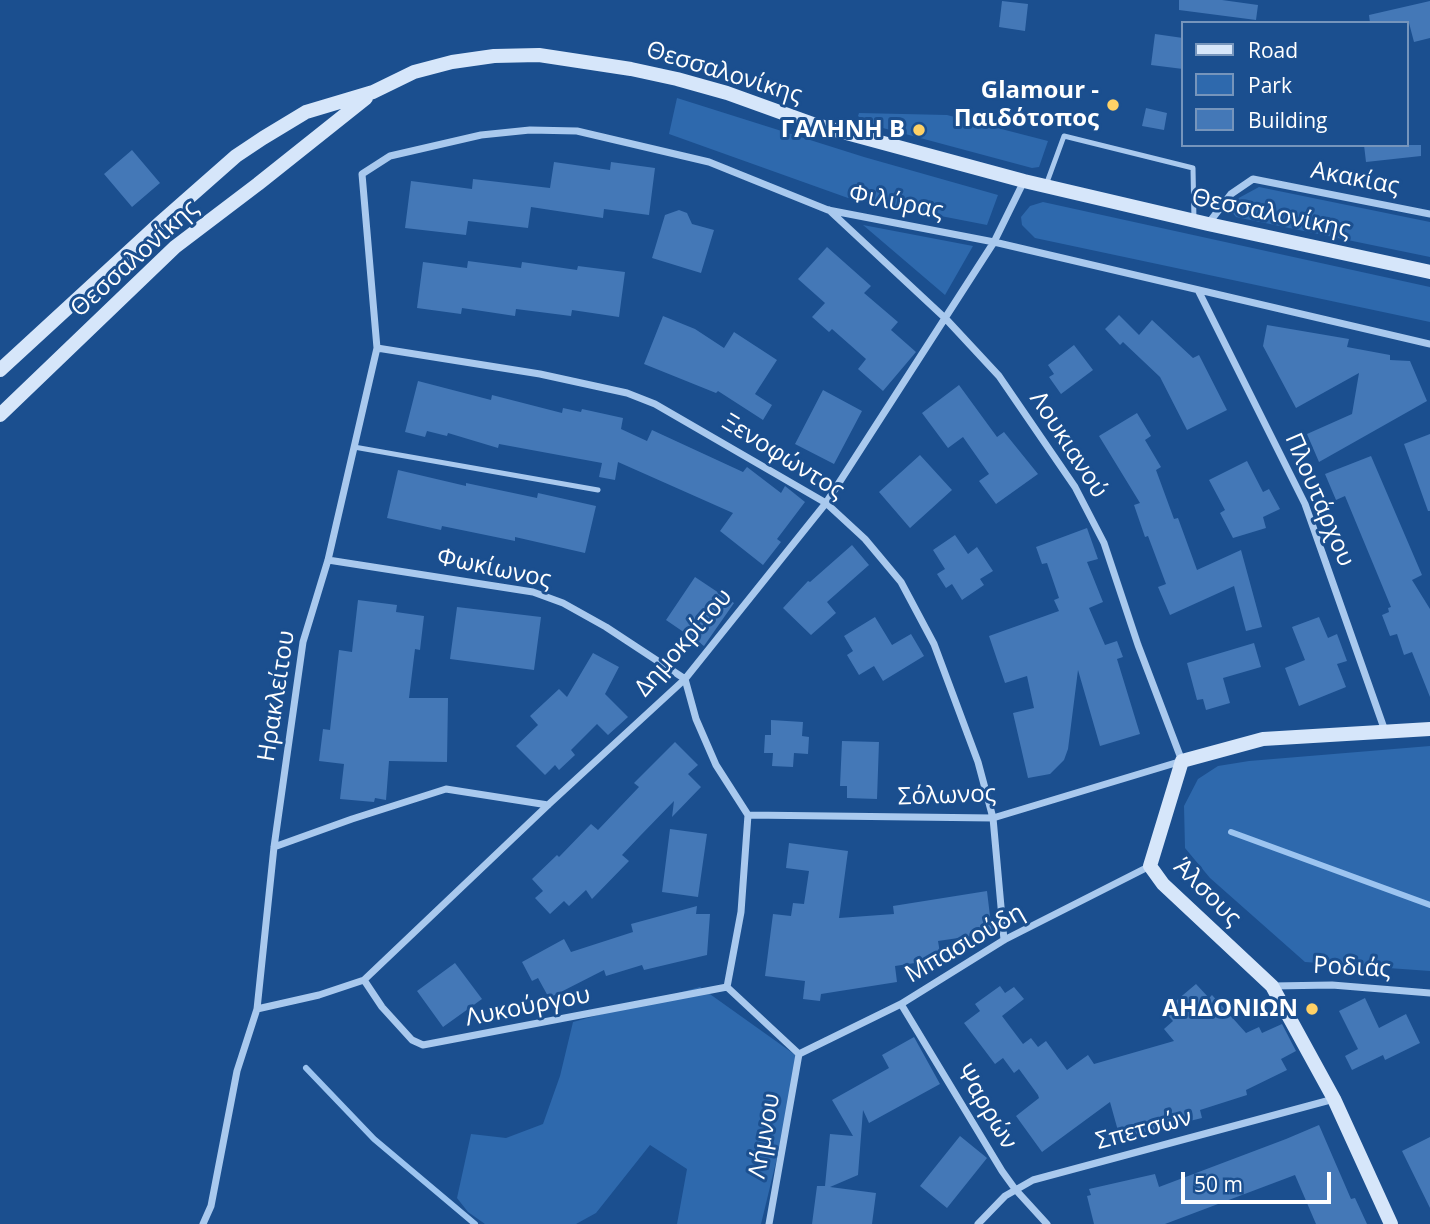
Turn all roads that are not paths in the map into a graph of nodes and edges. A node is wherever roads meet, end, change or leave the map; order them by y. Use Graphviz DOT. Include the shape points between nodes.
graph roads {
  1 [pos="373,92"];
  2 [pos="362,174"];
  3 [pos="1024,181"];
  4 [pos="1046,185"];
  5 [pos="828,209"];
  6 [pos="1430,214"];
  7 [pos="1201,222"];
  8 [pos="994,242"];
  9 [pos="1430,272"];
  10 [pos="1199,292"];
  11 [pos="946,319"];
  12 [pos="1430,344"];
  13 [pos="377,348"];
  14 [pos="0,369"];
  15 [pos="0,415"];
  16 [pos="354,447"];
  17 [pos="598,490"];
  18 [pos="826,503"];
  19 [pos="328,559"];
  20 [pos="685,679"];
  21 [pos="1430,729"];
  22 [pos="1385,731"];
  23 [pos="1182,761"];
  24 [pos="548,805"];
  25 [pos="748,815"];
  26 [pos="993,818"];
  27 [pos="274,847"];
  28 [pos="1150,866"];
  29 [pos="1004,940"];
  30 [pos="365,980"];
  31 [pos="1272,986"];
  32 [pos="727,987"];
  33 [pos="1430,993"];
  34 [pos="901,1004"];
  35 [pos="257,1009"];
  36 [pos="799,1054"];
  37 [pos="1334,1099"];
  38 [pos="1015,1189"];
  39 [pos="202,1224"];
  40 [pos="769,1224"];
  41 [pos="978,1224"];
  42 [pos="1047,1224"];
  43 [pos="1391,1224"];
  1 -- 3 [label="main road, Θεσσαλονίκης" via="414,72 452,62 539,55 677,79 813,124"];
  1 -- 14 [label="main road, Θεσσαλονίκης" via="306,112 236,156"];
  1 -- 15 [label="main road, Θεσσαλονίκης" via="175,247"];
  2 -- 5 [label="street, Φιλύρας" via="390,156 481,135 577,131 709,162"];
  2 -- 13 [label="street, Ηρακλείτου"];
  3 -- 4 [label="main road, Θεσσαλονίκης"];
  3 -- 8 [label="street, Δημοκρίτου"];
  4 -- 7 [label="main road, Θεσσαλονίκης"];
  4 -- 7 [label="lane" via="1064,136 1193,168"];
  5 -- 8 [label="street, Φιλύρας"];
  5 -- 11 [label="street, Λουκιανού"];
  6 -- 7 [label="street, Ακακίας" via="1253,179"];
  7 -- 9 [label="main road, Θεσσαλονίκης"];
  8 -- 10 [label="street, Φιλύρας"];
  8 -- 11 [label="street, Δημοκρίτου"];
  10 -- 12 [label="street, Φιλύρας"];
  10 -- 22 [label="street, Πλουτάρχου" via="1305,504"];
  11 -- 18 [label="street, Δημοκρίτου"];
  11 -- 23 [label="street, Λουκιανού" via="999,376 1075,486 1104,542"];
  13 -- 16 [label="street, Ηρακλείτου"];
  13 -- 18 [label="street, Ξενοφώντος" via="627,393 685,419"];
  16 -- 17 [label="lane"];
  16 -- 19 [label="street, Ηρακλείτου"];
  18 -- 20 [label="street, Δημοκρίτου"];
  18 -- 26 [label="street, Ξενοφώντος" via="901,582 934,643 978,762"];
  19 -- 20 [label="street, Φωκίωνος" via="533,592 606,627"];
  19 -- 27 [label="street, Ηρακλείτου" via="303,642"];
  20 -- 24 [label="street, Δημοκρίτου"];
  20 -- 25 [label="street" via="716,765"];
  21 -- 22 [label="main road"];
  22 -- 23 [label="main road" via="1264,739"];
  23 -- 26 [label="street, Σόλωνος"];
  23 -- 28 [label="main road, Άλσους"];
  24 -- 27 [label="street" via="446,789"];
  24 -- 30 [label="street, Δημοκρίτου"];
  25 -- 26 [label="street, Σόλωνος"];
  25 -- 32 [label="street" via="741,912"];
  26 -- 29 [label="street, Ξενοφώντος"];
  27 -- 35 [label="street, Ηρακλείτου"];
  28 -- 29 [label="street, Μπασιούδη"];
  28 -- 31 [label="main road, Άλσους" via="1163,884"];
  29 -- 34 [label="street, Μπασιούδη"];
  30 -- 32 [label="street, Λυκούργου" via="382,1007 412,1040 423,1045"];
  30 -- 35 [label="street, Δημοκρίτου"];
  31 -- 33 [label="street, Ροδιάς" via="1332,985"];
  31 -- 37 [label="main road, Άλσους"];
  32 -- 36 [label="street"];
  34 -- 36 [label="street, Μπασιούδη"];
  34 -- 38 [label="street, Ψαρρών"];
  35 -- 39 [label="street, Ηρακλείτου" via="237,1071 211,1206"];
  36 -- 40 [label="street, Λήμνου"];
  37 -- 38 [label="street, Σπετσών" via="1032,1180"];
  37 -- 43 [label="main road, Άλσους"];
  38 -- 41 [label="street, Σπετσών"];
  38 -- 42 [label="street, Ψαρρών"];
}
